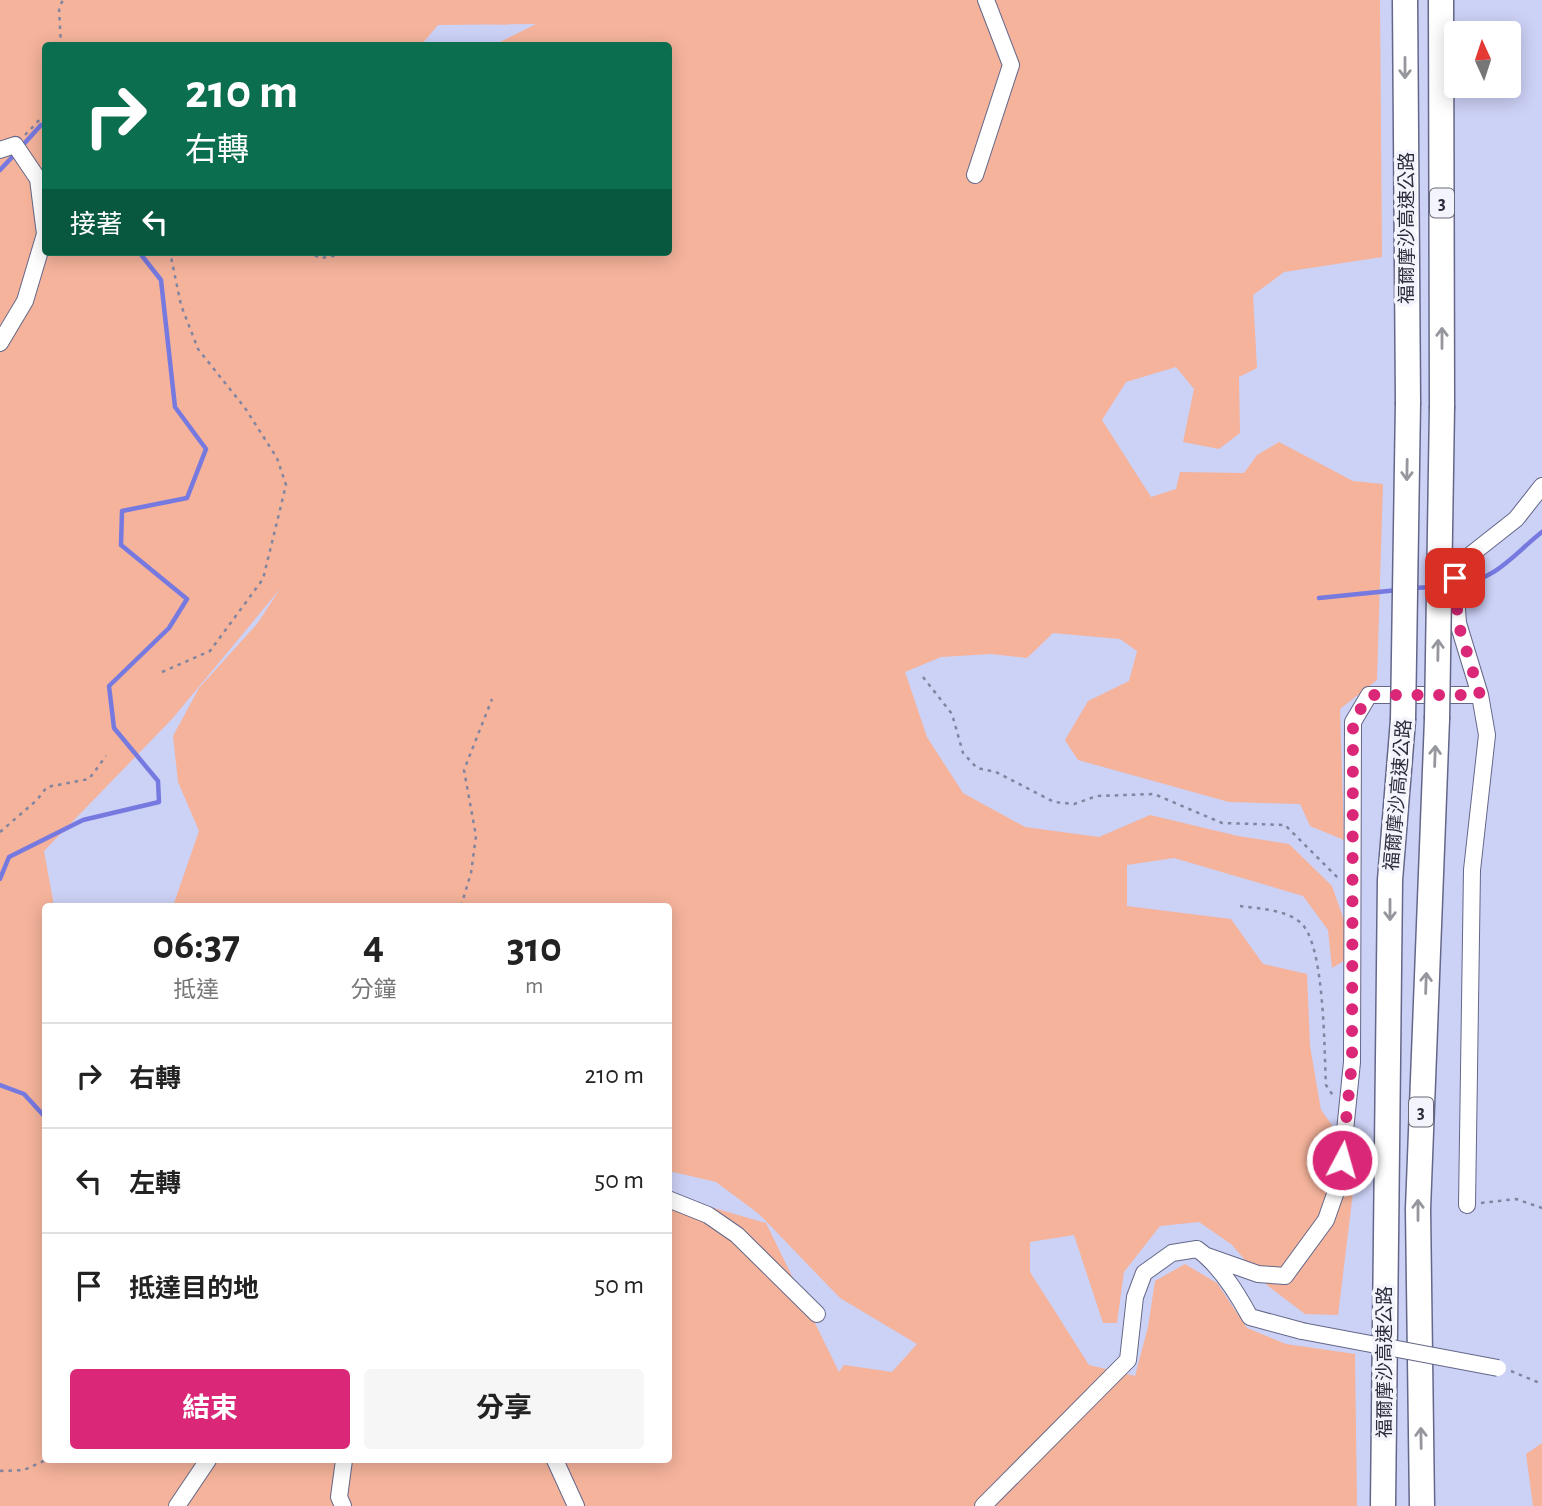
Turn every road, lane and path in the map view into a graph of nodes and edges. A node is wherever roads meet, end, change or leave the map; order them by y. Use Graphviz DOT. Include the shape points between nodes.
graph roads {
  1 [pos="63,0"];
  2 [pos="986,0"];
  3 [pos="1405,0"];
  4 [pos="1441,0"];
  5 [pos="61,42"];
  6 [pos="42,117"];
  7 [pos="8,147"];
  8 [pos="975,176"];
  9 [pos="42,210"];
  10 [pos="42,244"];
  11 [pos="171,256"];
  12 [pos="0,343"];
  13 [pos="1542,486"];
  14 [pos="163,672"];
  15 [pos="923,677"];
  16 [pos="1480,695"];
  17 [pos="492,699"];
  18 [pos="106,756"];
  19 [pos="0,832"];
  20 [pos="1354,891"];
  21 [pos="462,903"];
  22 [pos="1240,906"];
  23 [pos="1347,1118"];
  24 [pos="672,1201"];
  25 [pos="1466,1205"];
  26 [pos="1542,1208"];
  27 [pos="1207,1256"];
  28 [pos="817,1314"];
  29 [pos="1498,1368"];
  30 [pos="1542,1384"];
  31 [pos="42,1462"];
  32 [pos="206,1463"];
  33 [pos="341,1463"];
  34 [pos="556,1463"];
  35 [pos="0,1471"];
  36 [pos="177,1506"];
  37 [pos="343,1506"];
  38 [pos="576,1506"];
  39 [pos="983,1506"];
  40 [pos="1383,1506"];
  41 [pos="1422,1506"];
  1 -- 5 [label="path" via="58,8"];
  2 -- 8 [label="lane" via="1011,65"];
  3 -- 40 [label="highway, 福爾摩沙高速公路 / 3, one-way, bridge" via="1408,402 1403,720 1390,880"];
  41 -- 4 [label="highway, 福爾摩沙高速公路 / 3, one-way, bridge" via="1418,1209 1437,719"];
  6 -- 7 [label="path"];
  7 -- 9 [label="lane" via="38,179"];
  10 -- 12 [label="lane" via="25,301"];
  11 -- 14 [label="path" via="181,305 198,349 252,418 277,458 286,485 264,579 211,651"];
  13 -- 16 [label="lane" via="1516,519 1464,560 1455,578 1458,623"];
  15 -- 20 [label="path" via="952,714 963,753 977,768 996,772 1054,802 1074,804 1097,796 1154,794 1222,823 1285,825"];
  16 -- 20 [label="lane" via="1369,695 1353,722"];
  16 -- 25 [label="lane" via="1487,734 1472,870"];
  17 -- 21 [label="path" via="464,770 476,836"];
  18 -- 19 [label="path" via="89,779 47,787"];
  20 -- 23 [label="lane"];
  22 -- 23 [label="path" via="1284,914 1303,924 1317,952 1326,1085"];
  23 -- 27 [label="lane" via="1340,1181 1326,1220 1286,1276 1258,1274"];
  24 -- 28 [label="lane" via="708,1215 737,1235"];
  25 -- 26 [label="path" via="1516,1199"];
  27 -- 29 [label="lane, bridge" via="1250,1317"];
  27 -- 39 [label="lane" via="1197,1250 1172,1253 1144,1273 1135,1297 1128,1360"];
  29 -- 30 [label="path"];
  31 -- 35 [label="path" via="24,1470"];
  32 -- 36 [label="lane"];
  33 -- 37 [label="lane" via="339,1497"];
  34 -- 38 [label="lane"];
}
